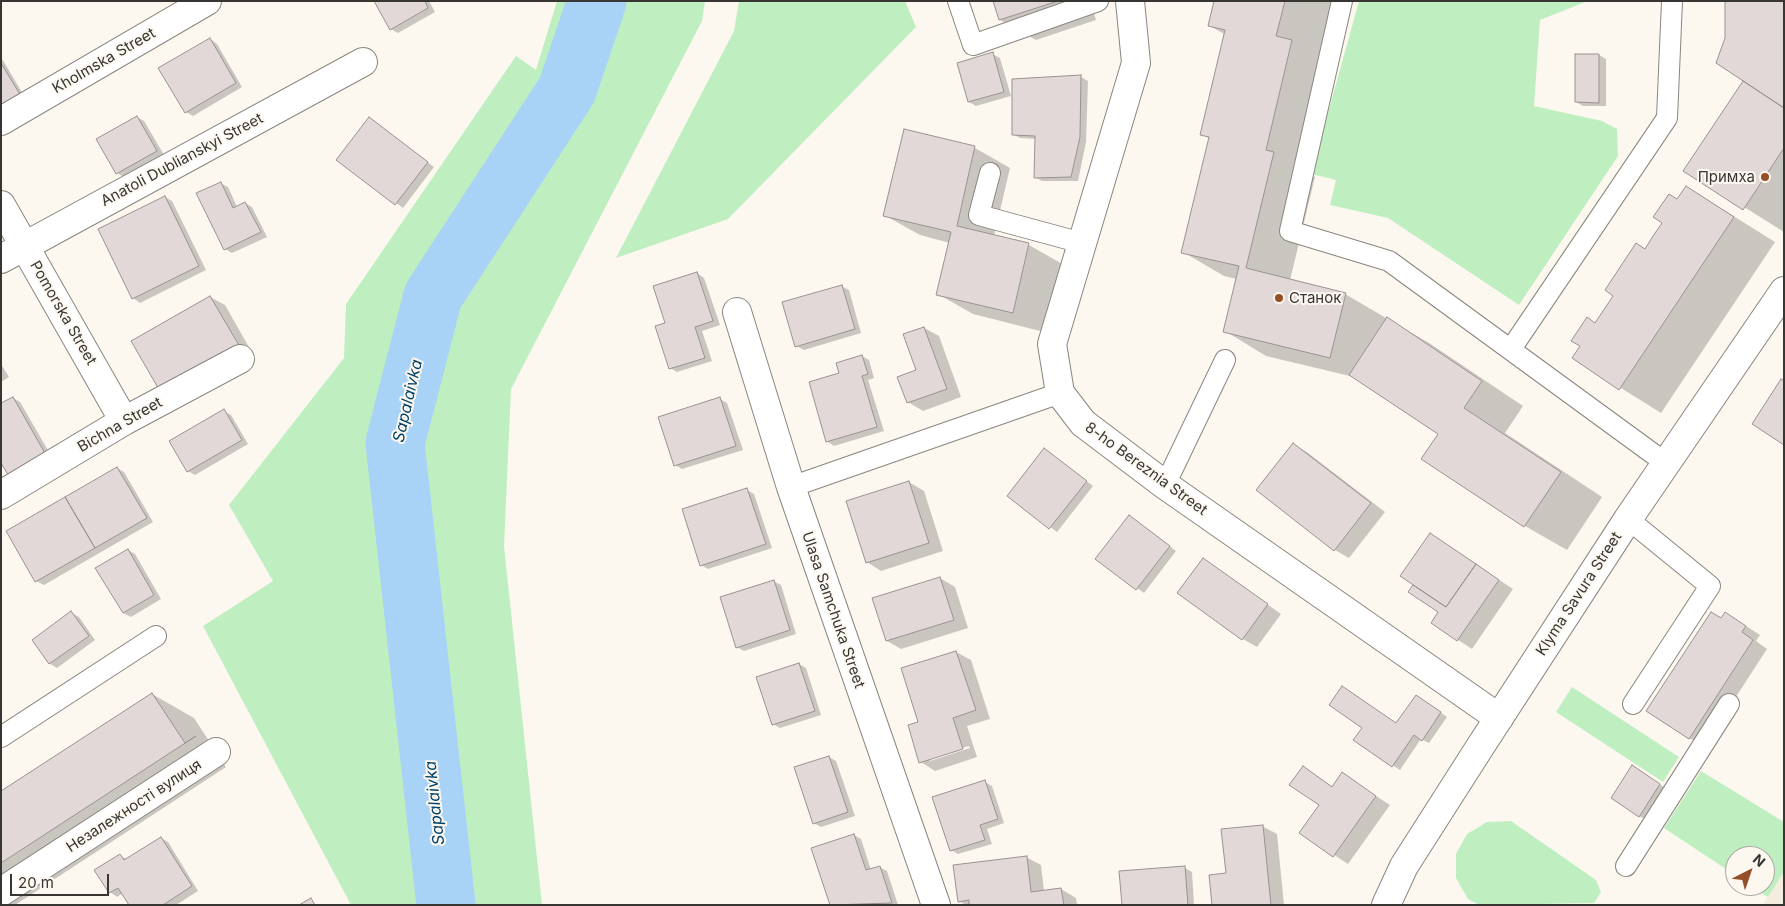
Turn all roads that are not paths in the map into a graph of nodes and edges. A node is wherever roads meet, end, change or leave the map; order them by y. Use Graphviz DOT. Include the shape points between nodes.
graph roads {
  1 [pos="207,1"];
  2 [pos="958,1"];
  3 [pos="1098,1"];
  4 [pos="1130,1"];
  5 [pos="1342,1"];
  6 [pos="1672,1"];
  7 [pos="363,62"];
  8 [pos="1,121"];
  9 [pos="990,173"];
  10 [pos="1,205"];
  11 [pos="1082,243"];
  12 [pos="24,246"];
  13 [pos="1,259"];
  14 [pos="1784,291"];
  15 [pos="737,312"];
  16 [pos="1511,349"];
  17 [pos="240,359"];
  18 [pos="1225,360"];
  19 [pos="1060,393"];
  20 [pos="124,421"];
  21 [pos="1667,464"];
  22 [pos="1165,485"];
  23 [pos="791,487"];
  24 [pos="1,495"];
  25 [pos="1628,520"];
  26 [pos="156,636"];
  27 [pos="1633,704"];
  28 [pos="1728,704"];
  29 [pos="1499,718"];
  30 [pos="1,737"];
  31 [pos="216,752"];
  32 [pos="1626,866"];
  33 [pos="1,892"];
  34 [pos="936,905"];
  35 [pos="1386,905"];
  1 -- 8 [label="street, Kholmska Street"];
  2 -- 3 [label="lane" via="973,45"];
  4 -- 11 [label="street, 8-ho Bereznia Street" via="1136,63"];
  5 -- 16 [label="lane" via="1290,232 1389,261"];
  6 -- 16 [label="lane" via="1667,118"];
  7 -- 12 [label="street, Anatoli Dublianskyi Street"];
  9 -- 11 [label="lane" via="979,215"];
  10 -- 12 [label="street, Pomorska Street"];
  11 -- 19 [label="street, 8-ho Bereznia Street" via="1052,344"];
  12 -- 13 [label="street, Anatoli Dublianskyi Street"];
  12 -- 20 [label="street, Pomorska Street"];
  14 -- 21 [label="street, Klyma Savura Street"];
  15 -- 23 [label="street, Ulasa Samchuka Street"];
  16 -- 21 [label="lane"];
  17 -- 20 [label="street, Bichna Street"];
  18 -- 22 [label="lane"];
  19 -- 22 [label="street, 8-ho Bereznia Street" via="1083,423"];
  19 -- 23 [label="lane"];
  20 -- 24 [label="street, Bichna Street"];
  21 -- 25 [label="street, Klyma Savura Street"];
  22 -- 29 [label="street, 8-ho Bereznia Street"];
  23 -- 34 [label="street, Ulasa Samchuka Street"];
  25 -- 27 [label="lane" via="1710,586"];
  25 -- 29 [label="street, Klyma Savura Street"];
  26 -- 30 [label="lane"];
  28 -- 32 [label="lane"];
  29 -- 35 [label="street, Klyma Savura Street" via="1404,866"];
  31 -- 33 [label="street, Незалежності вулиця"];
}
